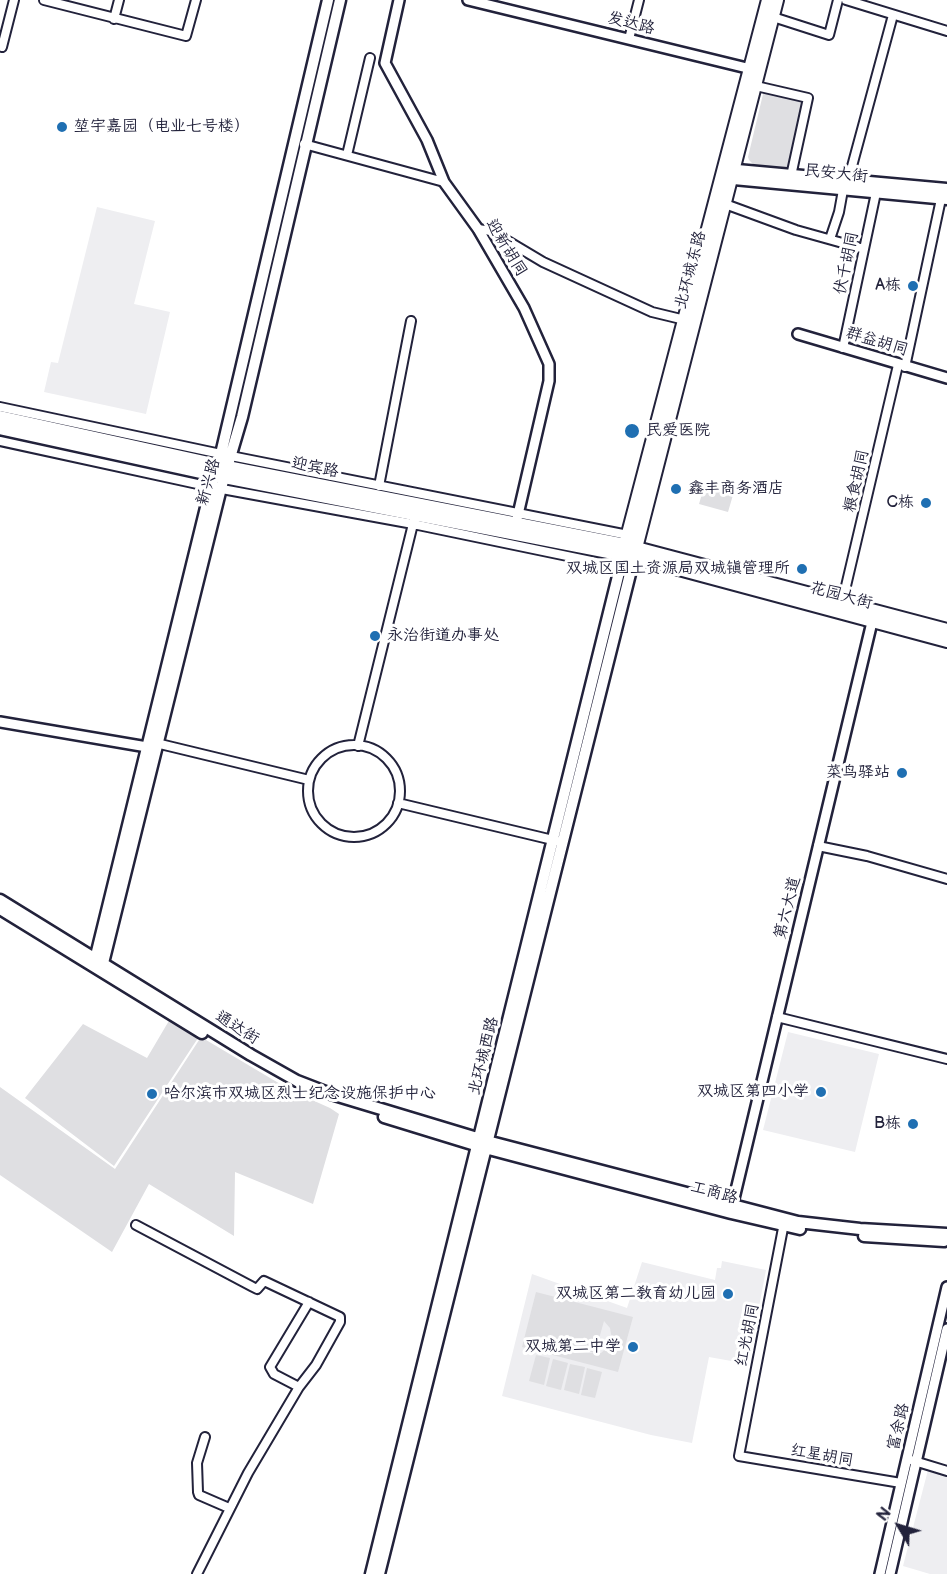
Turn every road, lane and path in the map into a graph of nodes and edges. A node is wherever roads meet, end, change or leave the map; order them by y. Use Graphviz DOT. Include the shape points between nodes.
graph roads {
  1 [pos="14,0"];
  2 [pos="44,0"];
  3 [pos="119,0"];
  4 [pos="196,0"];
  5 [pos="328,0"];
  6 [pos="340,0"];
  7 [pos="399,0"];
  8 [pos="468,0"];
  9 [pos="639,0"];
  10 [pos="768,0"];
  11 [pos="777,0"];
  12 [pos="838,0"];
  13 [pos="846,0"];
  14 [pos="502,4"];
  15 [pos="893,15"];
  16 [pos="773,17"];
  17 [pos="114,19"];
  18 [pos="947,31"];
  19 [pos="629,39"];
  20 [pos="2,46"];
  21 [pos="370,58"];
  22 [pos="751,69"];
  23 [pos="756,87"];
  24 [pos="294,142"];
  25 [pos="306,144"];
  26 [pos="347,155"];
  27 [pos="728,174"];
  28 [pos="791,176"];
  29 [pos="444,182"];
  30 [pos="845,185"];
  31 [pos="877,188"];
  32 [pos="945,196"];
  33 [pos="725,204"];
  34 [pos="478,229"];
  35 [pos="830,239"];
  36 [pos="864,249"];
  37 [pos="685,320"];
  38 [pos="411,321"];
  39 [pos="798,334"];
  40 [pos="843,348"];
  41 [pos="902,366"];
  42 [pos="947,378"];
  43 [pos="0,407"];
  44 [pos="0,417"];
  45 [pos="0,428"];
  46 [pos="0,441"];
  47 [pos="221,471"];
  48 [pos="381,490"];
  49 [pos="415,514"];
  50 [pos="517,518"];
  51 [pos="628,551"];
  52 [pos="842,603"];
  53 [pos="874,616"];
  54 [pos="947,630"];
  55 [pos="947,641"];
  56 [pos="0,722"];
  57 [pos="152,745"];
  58 [pos="358,746"];
  59 [pos="309,780"];
  60 [pos="398,803"];
  61 [pos="558,842"];
  62 [pos="818,846"];
  63 [pos="947,879"];
  64 [pos="0,900"];
  65 [pos="0,909"];
  66 [pos="98,964"];
  67 [pos="777,1017"];
  68 [pos="947,1059"];
  69 [pos="482,1143"];
  70 [pos="731,1210"];
  71 [pos="784,1222"];
  72 [pos="136,1225"];
  73 [pos="947,1234"];
  74 [pos="947,1241"];
  75 [pos="947,1287"];
  76 [pos="309,1302"];
  77 [pos="947,1330"];
  78 [pos="299,1387"];
  79 [pos="205,1437"];
  80 [pos="739,1456"];
  81 [pos="911,1460"];
  82 [pos="947,1471"];
  83 [pos="901,1484"];
  84 [pos="229,1508"];
  85 [pos="197,1574"];
  86 [pos="371,1574"];
  87 [pos="379,1574"];
  88 [pos="880,1574"];
  89 [pos="890,1574"];
  1 -- 20 [label="street"];
  2 -- 17 [label="street"];
  3 -- 17 [label="street"];
  4 -- 17 [label="street" via="186,36"];
  5 -- 24 [label="main road, 新兴路"];
  6 -- 25 [label="main road, 新兴路"];
  7 -- 29 [label="street, 迎新胡同" via="385,63 427,140"];
  8 -- 14 [label="street, 发达路"];
  9 -- 19 [label="street"];
  10 -- 22 [label="main road, 北环城东路"];
  11 -- 16 [label="main road, 北环城东路"];
  12 -- 16 [label="street" via="829,35"];
  13 -- 15 [label="street"];
  14 -- 19 [label="street, 发达路"];
  15 -- 18 [label="street"];
  15 -- 30 [label="street"];
  16 -- 23 [label="main road, 北环城东路"];
  19 -- 22 [label="street, 发达路"];
  21 -- 26 [label="street"];
  22 -- 27 [label="main road, 北环城东路"];
  23 -- 27 [label="main road, 北环城东路"];
  23 -- 28 [label="street" via="808,98"];
  24 -- 25 [label="street"];
  24 -- 47 [label="main road, 新兴路"];
  25 -- 26 [label="street"];
  25 -- 47 [label="main road, 新兴路"];
  26 -- 29 [label="street"];
  27 -- 28 [label="main road, 民安大街"];
  27 -- 30 [label="main road, 民安大街"];
  27 -- 33 [label="main road, 北环城东路"];
  27 -- 37 [label="main road, 北环城东路"];
  28 -- 30 [label="main road, 民安大街"];
  29 -- 34 [label="street, 迎新胡同"];
  30 -- 31 [label="main road, 民安大街"];
  30 -- 35 [label="street"];
  31 -- 32 [label="main road, 民安大街"];
  31 -- 36 [label="street, 伏千胡同"];
  32 -- 41 [label="street, 粮食胡同"];
  33 -- 35 [label="street"];
  33 -- 51 [label="main road, 北环城东路"];
  34 -- 37 [label="street" via="491,231 543,262 652,312"];
  34 -- 50 [label="street, 迎新胡同" via="524,308 549,364 549,381"];
  35 -- 36 [label="street"];
  36 -- 40 [label="street, 伏千胡同"];
  37 -- 51 [label="main road, 北环城东路"];
  38 -- 48 [label="street"];
  39 -- 40 [label="street, 群益胡同"];
  40 -- 41 [label="street, 群益胡同"];
  41 -- 42 [label="street, 群益胡同"];
  41 -- 52 [label="street, 粮食胡同"];
  43 -- 47 [label="street"];
  44 -- 47 [label="main road, 迎宾路"];
  45 -- 47 [label="main road, 迎宾路"];
  46 -- 47 [label="street"];
  47 -- 48 [label="main road, 迎宾路"];
  47 -- 49 [label="main road, 迎宾路"];
  47 -- 57 [label="main road, 新兴路"];
  48 -- 49 [label="main road, 迎宾路"];
  48 -- 50 [label="street"];
  49 -- 50 [label="main road, 迎宾路"];
  49 -- 51 [label="main road, 迎宾路"];
  49 -- 58 [label="street"];
  50 -- 51 [label="main road, 迎宾路"];
  51 -- 52 [label="main road, 花园大街"];
  51 -- 53 [label="main road, 花园大街"];
  51 -- 61 [label="main road, 北环城西路"];
  51 -- 61 [label="main road, 北环城西路"];
  52 -- 53 [label="main road, 花园大街"];
  53 -- 54 [label="main road, 花园大街"];
  53 -- 55 [label="main road, 花园大街"];
  53 -- 62 [label="street, 第六大道"];
  56 -- 57 [label="street"];
  57 -- 59 [label="street"];
  57 -- 66 [label="main road, 新兴路"];
  58 -- 59 [label="street" via="337,748 325,756"];
  58 -- 60 [label="street" via="379,752 390,762 399,782"];
  59 -- 60 [label="street" via="312,811 335,833 350,837 366,836 380,829 392,818"];
  60 -- 61 [label="street"];
  61 -- 69 [label="main road, 北环城西路"];
  62 -- 63 [label="street"];
  62 -- 67 [label="street, 第六大道"];
  64 -- 66 [label="main road, 通达街"];
  65 -- 66 [label="main road, 通达街"];
  66 -- 69 [label="main road, 通达街" via="293,1087 326,1100"];
  67 -- 68 [label="street"];
  67 -- 70 [label="street, 第六大道"];
  69 -- 70 [label="main road, 工商路"];
  69 -- 86 [label="main road, 北环城西路"];
  69 -- 87 [label="main road, 北环城西路"];
  70 -- 71 [label="main road, 工商路"];
  71 -- 73 [label="main road, 工商路"];
  71 -- 74 [label="main road, 工商路" via="883,1238"];
  71 -- 80 [label="street, 红光胡同"];
  72 -- 76 [label="street" via="252,1287 257,1289 264,1281"];
  75 -- 81 [label="street, 富余路"];
  76 -- 78 [label="street" via="270,1367 274,1374"];
  76 -- 78 [label="street" via="337,1315 340,1322"];
  77 -- 81 [label="street, 富余路"];
  78 -- 84 [label="street"];
  79 -- 84 [label="street" via="197,1463 199,1495"];
  80 -- 83 [label="street, 红星胡同"];
  81 -- 82 [label="street"];
  81 -- 83 [label="street, 富余路"];
  81 -- 89 [label="street, 富余路"];
  83 -- 88 [label="street, 富余路"];
  84 -- 85 [label="street"];
}
